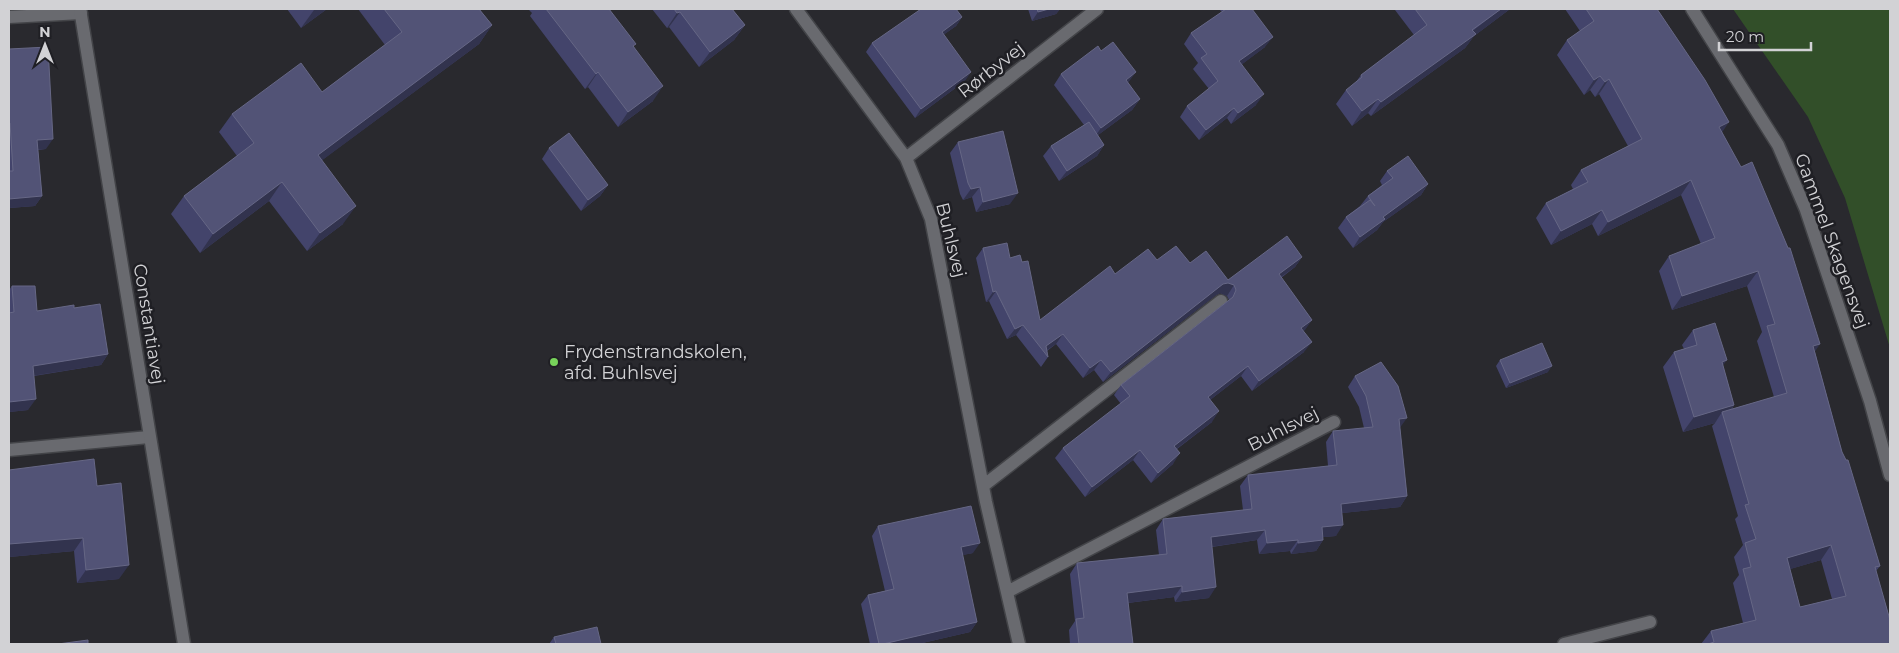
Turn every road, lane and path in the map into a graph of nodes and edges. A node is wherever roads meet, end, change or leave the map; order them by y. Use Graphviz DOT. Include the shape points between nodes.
graph roads {
  1 [pos="796,9"];
  2 [pos="1097,9"];
  3 [pos="1692,9"];
  4 [pos="80,11"];
  5 [pos="9,17"];
  6 [pos="906,158"];
  7 [pos="1221,301"];
  8 [pos="1334,422"];
  9 [pos="149,437"];
  10 [pos="9,450"];
  11 [pos="1890,475"];
  12 [pos="983,486"];
  13 [pos="1007,592"];
  14 [pos="1650,622"];
  15 [pos="184,644"];
  16 [pos="1019,644"];
  17 [pos="1564,644"];
  1 -- 6 [label="street, Buhlsvej"];
  2 -- 6 [label="street, Rørbyvej"];
  3 -- 11 [label="street, Gammel Skagensvej" via="1778,145 1806,210 1870,401"];
  4 -- 5 [label="street"];
  4 -- 9 [label="street, Constantiavej"];
  6 -- 12 [label="street, Buhlsvej" via="931,219"];
  7 -- 12 [label="street"];
  8 -- 13 [label="street, Buhlsvej"];
  9 -- 10 [label="street"];
  9 -- 15 [label="street, Constantiavej"];
  12 -- 13 [label="street, Buhlsvej"];
  13 -- 16 [label="street, Buhlsvej"];
  14 -- 17 [label="street"];
}
